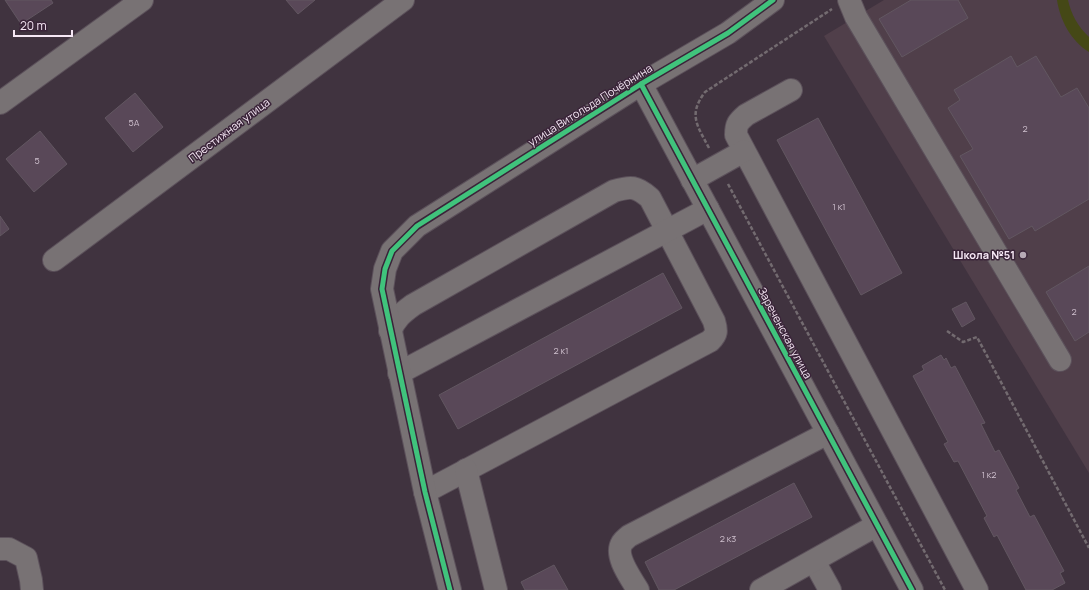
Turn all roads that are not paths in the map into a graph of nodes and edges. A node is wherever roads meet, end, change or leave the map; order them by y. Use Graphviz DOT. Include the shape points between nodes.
graph roads {
  1 [pos="142,0"];
  2 [pos="403,0"];
  3 [pos="773,0"];
  4 [pos="849,0"];
  5 [pos="641,84"];
  6 [pos="791,90"];
  7 [pos="0,103"];
  8 [pos="744,151"];
  9 [pos="692,180"];
  10 [pos="708,209"];
  11 [pos="667,230"];
  12 [pos="54,260"];
  13 [pos="390,331"];
  14 [pos="1060,360"];
  15 [pos="399,373"];
  16 [pos="828,432"];
  17 [pos="466,470"];
  18 [pos="425,492"];
  19 [pos="877,525"];
  20 [pos="0,549"];
  21 [pos="814,561"];
  22 [pos="32,590"];
  23 [pos="450,590"];
  24 [pos="496,590"];
  25 [pos="638,590"];
  26 [pos="761,590"];
  27 [pos="830,590"];
  28 [pos="912,590"];
  29 [pos="977,590"];
  1 -- 7 [label="street"];
  2 -- 12 [label="street, Престижная улица"];
  3 -- 5 [label="street, улица Витольда Почёрнина" via="728,33"];
  4 -- 14 [label="street" via="856,16"];
  5 -- 9 [label="street, Зареченская улица"];
  5 -- 13 [label="street, улица Витольда Почёрнина" via="417,226 392,251 385,269 382,290"];
  6 -- 8 [label="street" via="740,120 736,126 736,135"];
  8 -- 9 [label="street"];
  8 -- 29 [label="street"];
  9 -- 10 [label="street, Зареченская улица"];
  10 -- 11 [label="street"];
  10 -- 16 [label="street, Зареченская улица"];
  11 -- 13 [label="street" via="650,198 641,190 624,188 614,191 413,305 401,314"];
  11 -- 15 [label="street"];
  11 -- 17 [label="street" via="714,321 717,329 710,341"];
  13 -- 15 [label="street, улица Витольда Почёрнина"];
  15 -- 18 [label="street, улица Витольда Почёрнина"];
  16 -- 19 [label="street, Зареченская улица"];
  16 -- 25 [label="street" via="629,536 619,550 621,560"];
  17 -- 18 [label="street"];
  17 -- 24 [label="street"];
  18 -- 23 [label="street, улица Витольда Почёрнина"];
  19 -- 21 [label="street"];
  19 -- 28 [label="street, Зареченская улица"];
  20 -- 22 [label="street" via="9,549 26,558"];
  21 -- 26 [label="street"];
  21 -- 27 [label="street"];
}
